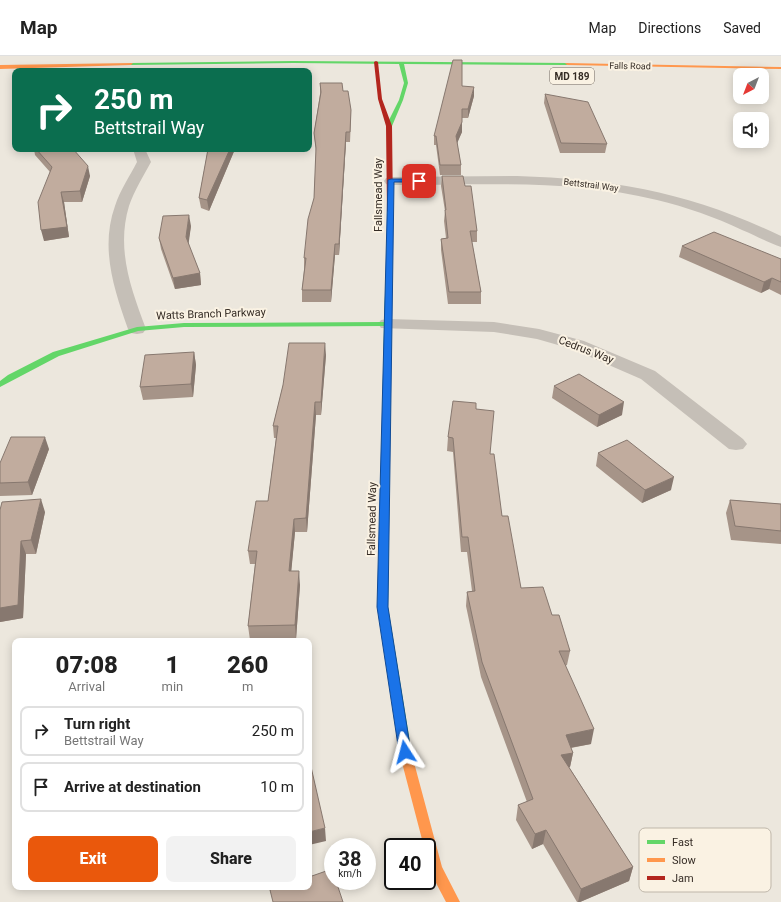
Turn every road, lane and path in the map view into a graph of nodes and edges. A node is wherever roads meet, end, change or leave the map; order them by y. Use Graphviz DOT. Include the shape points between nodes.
graph roads {
  1 [pos="376,62"];
  2 [pos="401,62"];
  3 [pos="0,67"];
  4 [pos="781,68"];
  5 [pos="381,73"];
  6 [pos="404,73"];
  7 [pos="415,73"];
  8 [pos="389,126"];
  9 [pos="140,152"];
  10 [pos="391,180"];
  11 [pos="781,242"];
  12 [pos="388,324"];
  13 [pos="137,329"];
  14 [pos="0,385"];
  15 [pos="736,444"];
  16 [pos="453,902"];
  1 -- 2 [label="main road, Falls Road / MD 189"];
  1 -- 3 [label="main road, Falls Road / MD 189"];
  1 -- 5 [label="main road, Fallsmead Way"];
  2 -- 4 [label="main road, Falls Road / MD 189"];
  2 -- 6 [label="main road, Fallsmead Way"];
  5 -- 6 [label="main road"];
  5 -- 8 [label="main road, Fallsmead Way" via="380,99"];
  6 -- 7 [label="main road"];
  6 -- 8 [label="main road, Fallsmead Way" via="406,80 401,100"];
  8 -- 10 [label="main road, Fallsmead Way"];
  9 -- 13 [label="street" via="144,162 120,211 114,243 119,278"];
  10 -- 11 [label="street, Bettstrail Way" via="564,182 641,191 695,205"];
  10 -- 12 [label="main road, Fallsmead Way"];
  12 -- 13 [label="main road, Watts Branch Parkway" via="184,325"];
  12 -- 15 [label="street, Cedrus Way" via="494,327 539,334 578,345 648,375"];
  12 -- 16 [label="main road, Fallsmead Way" via="383,607 405,752 436,869"];
  13 -- 14 [label="main road, Watts Branch Parkway" via="56,354"];
}
